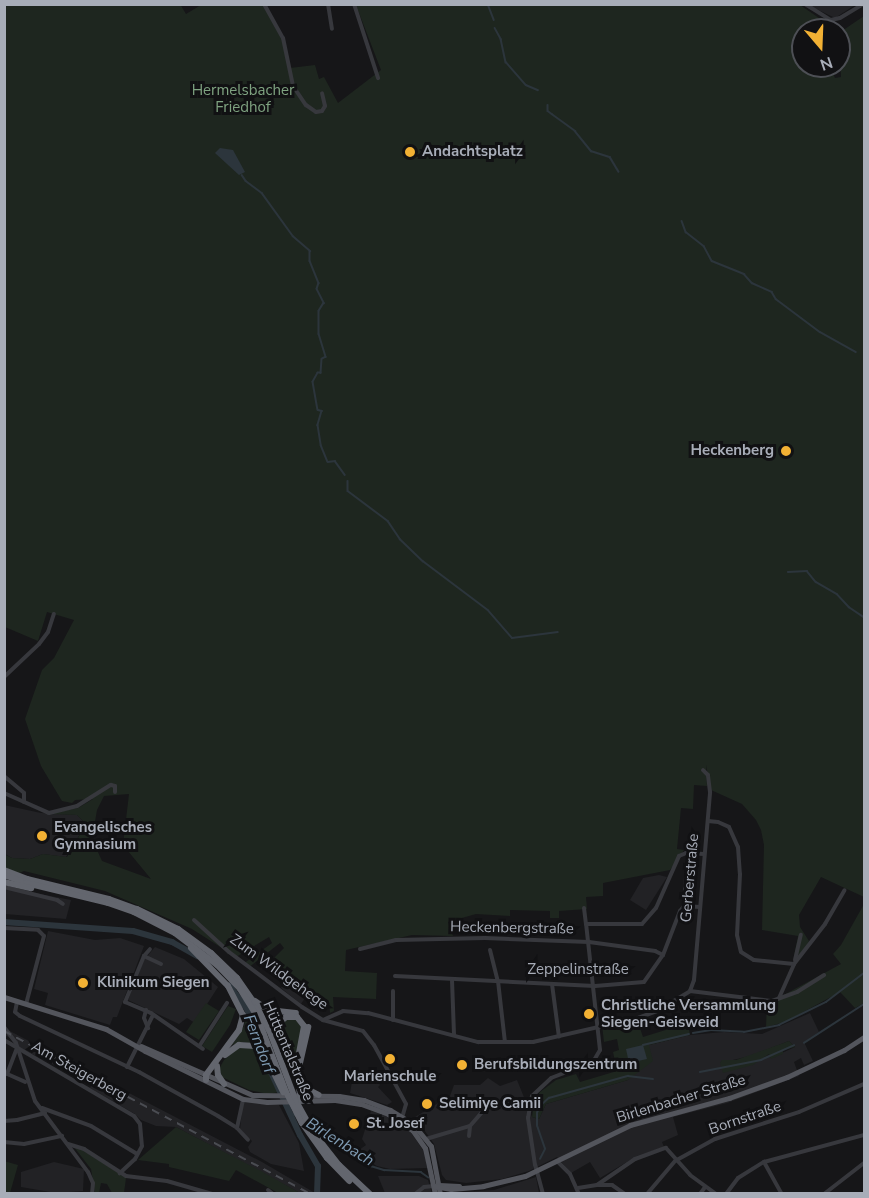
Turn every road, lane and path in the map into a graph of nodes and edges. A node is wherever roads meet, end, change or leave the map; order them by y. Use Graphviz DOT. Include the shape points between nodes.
graph roads {
  1 [pos="264,4"];
  2 [pos="328,4"];
  3 [pos="354,4"];
  4 [pos="805,4"];
  5 [pos="862,4"];
  6 [pos="828,18"];
  7 [pos="835,18"];
  8 [pos="332,29"];
  9 [pos="378,78"];
  10 [pos="322,93"];
  11 [pos="54,614"];
  12 [pos="4,676"];
  13 [pos="703,770"];
  14 [pos="4,776"];
  15 [pos="116,792"];
  16 [pos="4,793"];
  17 [pos="24,802"];
  18 [pos="708,821"];
  19 [pos="704,854"];
  20 [pos="4,870"];
  21 [pos="4,875"];
  22 [pos="686,876"];
  23 [pos="4,882"];
  24 [pos="4,887"];
  25 [pos="44,888"];
  26 [pos="845,890"];
  27 [pos="63,904"];
  28 [pos="684,906"];
  29 [pos="700,907"];
  30 [pos="584,908"];
  31 [pos="194,920"];
  32 [pos="586,924"];
  33 [pos="4,928"];
  34 [pos="176,933"];
  35 [pos="801,935"];
  36 [pos="589,942"];
  37 [pos="150,949"];
  38 [pos="360,949"];
  39 [pos="490,950"];
  40 [pos="663,955"];
  41 [pos="144,956"];
  42 [pos="161,964"];
  43 [pos="794,964"];
  44 [pos="824,975"];
  45 [pos="395,976"];
  46 [pos="452,980"];
  47 [pos="498,981"];
  48 [pos="552,984"];
  49 [pos="595,986"];
  50 [pos="393,991"];
  51 [pos="690,991"];
  52 [pos="250,996"];
  53 [pos="4,997"];
  54 [pos="779,999"];
  55 [pos="17,1002"];
  56 [pos="227,1003"];
  57 [pos="26,1004"];
  58 [pos="146,1010"];
  59 [pos="153,1016"];
  60 [pos="323,1020"];
  61 [pos="393,1020"];
  62 [pos="4,1027"];
  63 [pos="148,1028"];
  64 [pos="600,1028"];
  65 [pos="454,1035"];
  66 [pos="559,1037"];
  67 [pos="864,1037"];
  68 [pos="5,1042"];
  69 [pos="505,1042"];
  70 [pos="139,1046"];
  71 [pos="16,1050"];
  72 [pos="280,1063"];
  73 [pos="217,1066"];
  74 [pos="128,1067"];
  75 [pos="6,1073"];
  76 [pos="207,1077"];
  77 [pos="25,1082"];
  78 [pos="301,1082"];
  79 [pos="224,1084"];
  80 [pos="864,1084"];
  81 [pos="319,1095"];
  82 [pos="301,1096"];
  83 [pos="243,1099"];
  84 [pos="277,1099"];
  85 [pos="529,1106"];
  86 [pos="41,1108"];
  87 [pos="45,1113"];
  88 [pos="296,1113"];
  89 [pos="401,1119"];
  90 [pos="4,1121"];
  91 [pos="470,1126"];
  92 [pos="237,1128"];
  93 [pos="864,1135"];
  94 [pos="62,1136"];
  95 [pos="469,1136"];
  96 [pos="426,1139"];
  97 [pos="248,1140"];
  98 [pos="4,1142"];
  99 [pos="68,1144"];
  100 [pos="137,1154"];
  101 [pos="677,1159"];
  102 [pos="558,1162"];
  103 [pos="764,1162"];
  104 [pos="864,1163"];
  105 [pos="537,1172"];
  106 [pos="120,1173"];
  107 [pos="597,1185"];
  108 [pos="705,1186"];
  109 [pos="469,1187"];
  110 [pos="439,1188"];
  111 [pos="268,1190"];
  112 [pos="449,1191"];
  113 [pos="579,1191"];
  114 [pos="92,1194"];
  115 [pos="212,1194"];
  116 [pos="273,1194"];
  117 [pos="363,1194"];
  118 [pos="370,1194"];
  119 [pos="415,1194"];
  120 [pos="435,1194"];
  121 [pos="543,1194"];
  122 [pos="625,1194"];
  123 [pos="647,1194"];
  124 [pos="700,1194"];
  125 [pos="716,1194"];
  126 [pos="726,1194"];
  127 [pos="782,1194"];
  128 [pos="824,1194"];
  1 -- 10 [label="street" via="283,38 293,86 316,112 325,106"];
  2 -- 8 [label="street"];
  3 -- 9 [label="street"];
  4 -- 6 [label="street"];
  5 -- 7 [label="street"];
  11 -- 12 [label="street" via="39,644"];
  13 -- 18 [label="street, Gerberstraße" via="710,786"];
  14 -- 17 [label="street" via="24,793"];
  15 -- 17 [label="street" via="115,786 111,786 77,806 54,812 42,812"];
  16 -- 17 [label="street"];
  18 -- 19 [label="street, Gerberstraße"];
  18 -- 43 [label="street" via="729,827 738,847 737,935 741,952 754,960"];
  19 -- 29 [label="street, Gerberstraße"];
  19 -- 32 [label="street" via="679,856 656,908 642,924"];
  20 -- 52 [label="highway, Hüttentalstraße" via="109,899 166,922 211,952"];
  21 -- 25 [label="highway, Hüttentalstraße"];
  22 -- 28 [label="street, Zeppelinstraße"];
  23 -- 25 [label="highway"];
  24 -- 27 [label="street"];
  25 -- 34 [label="highway, Hüttentalstraße" via="120,907"];
  26 -- 43 [label="street"];
  28 -- 29 [label="street"];
  28 -- 40 [label="street, Zeppelinstraße"];
  29 -- 51 [label="street, Gerberstraße"];
  30 -- 32 [label="street"];
  31 -- 60 [label="street, Zum Wildgehege" via="253,971"];
  32 -- 36 [label="street"];
  33 -- 57 [label="street" via="38,930 44,936"];
  34 -- 76 [label="highway" via="216,972 238,1002 243,1019"];
  34 -- 88 [label="highway, Hüttentalstraße" via="218,965 246,999 262,1026"];
  35 -- 43 [label="street"];
  36 -- 38 [label="street, Heckenbergstraße" via="396,940"];
  36 -- 40 [label="street, Heckenbergstraße"];
  36 -- 49 [label="street"];
  37 -- 41 [label="street"];
  39 -- 47 [label="street"];
  40 -- 49 [label="street, Zeppelinstraße" via="644,982"];
  41 -- 42 [label="street"];
  41 -- 58 [label="street" via="125,1002"];
  43 -- 54 [label="street"];
  44 -- 54 [label="street"];
  45 -- 46 [label="street, Zeppelinstraße"];
  46 -- 47 [label="street, Zeppelinstraße"];
  46 -- 65 [label="street"];
  47 -- 48 [label="street, Zeppelinstraße"];
  47 -- 69 [label="street"];
  48 -- 49 [label="street, Zeppelinstraße"];
  48 -- 66 [label="street"];
  49 -- 64 [label="street"];
  50 -- 61 [label="street"];
  51 -- 54 [label="street"];
  51 -- 64 [label="street" via="657,1011"];
  52 -- 72 [label="highway, Hüttentalstraße" via="266,1024"];
  52 -- 78 [label="highway" via="263,1007 298,1014 308,1026 300,1063"];
  53 -- 55 [label="main road"];
  55 -- 57 [label="main road"];
  55 -- 74 [label="street" via="15,1012 20,1016"];
  56 -- 59 [label="street" via="201,1047"];
  57 -- 70 [label="main road" via="96,1024"];
  58 -- 59 [label="street"];
  58 -- 63 [label="street"];
  59 -- 63 [label="street"];
  60 -- 61 [label="street" via="343,1011"];
  60 -- 89 [label="street, Zum Wildgehege" via="363,1031 406,1104"];
  61 -- 65 [label="street"];
  62 -- 86 [label="street" via="16,1043 32,1094"];
  63 -- 70 [label="street"];
  64 -- 66 [label="street"];
  64 -- 85 [label="street" via="600,1050 593,1062 545,1082"];
  65 -- 69 [label="street" via="478,1042"];
  66 -- 69 [label="street"];
  67 -- 102 [label="main road, Birlenbacher Straße" via="787,1077 716,1103 630,1125"];
  68 -- 71 [label="street, Am Steigerberg"];
  70 -- 74 [label="street"];
  70 -- 76 [label="main road"];
  71 -- 75 [label="street"];
  71 -- 100 [label="street, Am Steigerberg" via="134,1116 143,1133"];
  72 -- 82 [label="highway" via="278,1024 290,1016 301,1019 304,1026 296,1062"];
  72 -- 118 [label="highway, Hüttentalstraße" via="313,1132 339,1165"];
  73 -- 76 [label="highway"];
  73 -- 79 [label="highway"];
  73 -- 88 [label="highway" via="228,1051 243,1044 255,1046 264,1054"];
  74 -- 92 [label="street"];
  75 -- 77 [label="street"];
  76 -- 79 [label="main road"];
  76 -- 83 [label="main road"];
  78 -- 81 [label="highway"];
  78 -- 82 [label="highway"];
  79 -- 84 [label="main road"];
  80 -- 101 [label="street, Bornstraße" via="799,1112 715,1139"];
  81 -- 82 [label="main road"];
  81 -- 89 [label="main road" via="364,1100"];
  82 -- 84 [label="main road"];
  82 -- 89 [label="main road" via="349,1101"];
  83 -- 84 [label="main road"];
  83 -- 92 [label="street"];
  85 -- 91 [label="street" via="490,1108"];
  85 -- 105 [label="street"];
  86 -- 87 [label="street"];
  86 -- 100 [label="street" via="91,1126"];
  87 -- 90 [label="street"];
  87 -- 94 [label="street"];
  88 -- 117 [label="highway, Hüttentalstraße" via="327,1158"];
  89 -- 96 [label="main road"];
  89 -- 110 [label="main road" via="425,1148"];
  91 -- 95 [label="street"];
  91 -- 96 [label="street"];
  92 -- 97 [label="street"];
  93 -- 103 [label="street"];
  94 -- 98 [label="street" via="24,1144"];
  94 -- 99 [label="street"];
  96 -- 110 [label="main road" via="435,1157"];
  99 -- 106 [label="street" via="84,1149"];
  99 -- 114 [label="street" via="88,1172"];
  100 -- 106 [label="street"];
  101 -- 107 [label="street" via="670,1150 660,1149 635,1159"];
  101 -- 108 [label="street"];
  101 -- 123 [label="street, Bornstraße"];
  102 -- 105 [label="main road, Birlenbacher Straße"];
  102 -- 113 [label="street"];
  103 -- 126 [label="street" via="745,1172"];
  103 -- 127 [label="street"];
  104 -- 128 [label="street"];
  105 -- 109 [label="main road, Birlenbacher Straße"];
  105 -- 121 [label="street"];
  106 -- 115 [label="street" via="189,1185"];
  107 -- 113 [label="street"];
  107 -- 122 [label="street" via="612,1185"];
  108 -- 124 [label="street"];
  108 -- 125 [label="street"];
  109 -- 110 [label="main road, Birlenbacher Straße"];
  109 -- 112 [label="main road, Birlenbacher Straße"];
  110 -- 112 [label="main road, Birlenbacher Straße"];
  110 -- 119 [label="street" via="424,1187"];
  110 -- 120 [label="main road"];
  111 -- 116 [label="street"];
}
